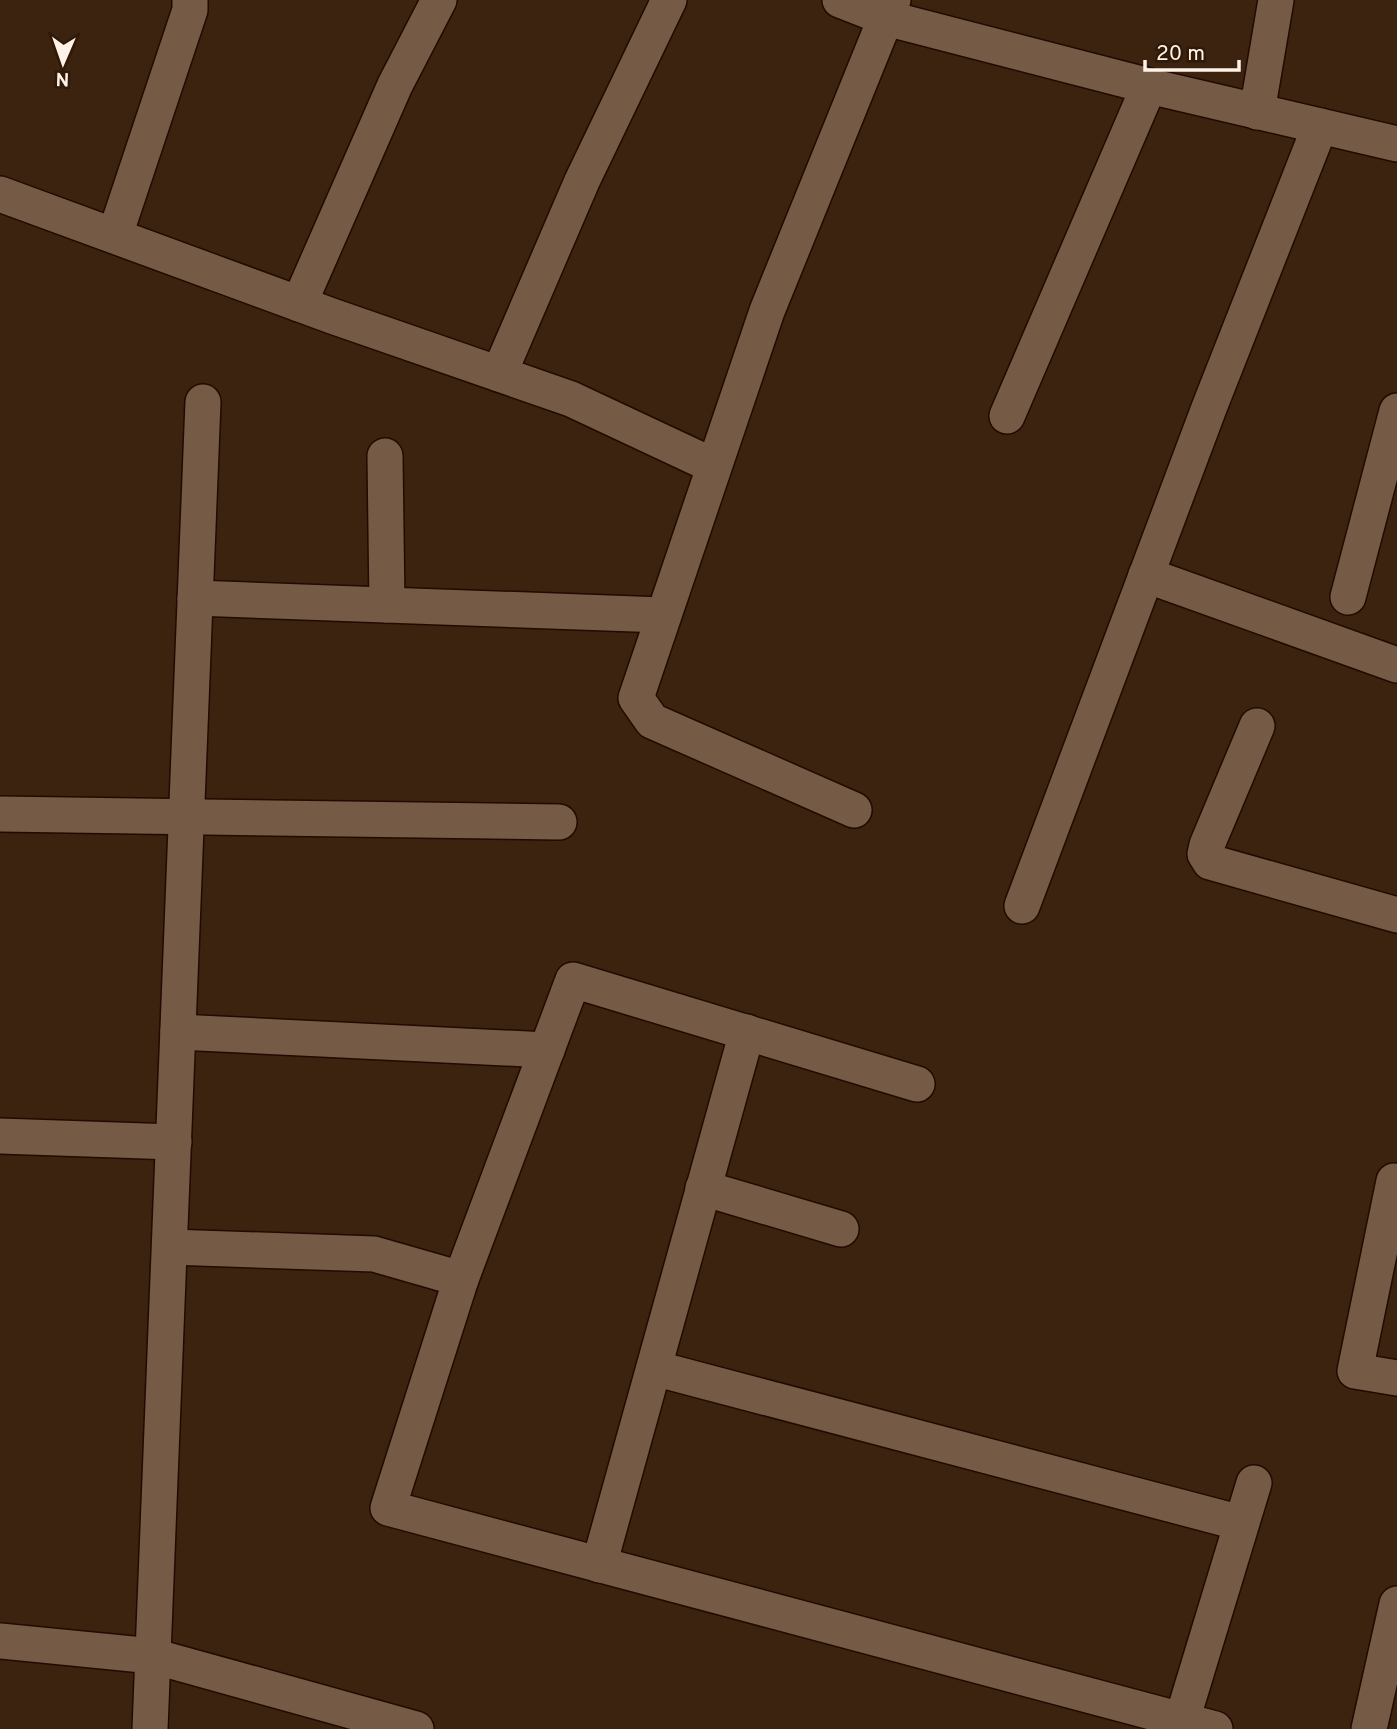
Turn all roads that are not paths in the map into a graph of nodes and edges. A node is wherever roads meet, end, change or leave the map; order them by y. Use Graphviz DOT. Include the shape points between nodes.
graph roads {
  1 [pos="190,0"];
  2 [pos="439,0"];
  3 [pos="669,0"];
  4 [pos="840,0"];
  5 [pos="1276,0"];
  6 [pos="890,9"];
  7 [pos="1149,86"];
  8 [pos="1257,112"];
  9 [pos="1320,126"];
  10 [pos="1397,144"];
  11 [pos="0,194"];
  12 [pos="115,235"];
  13 [pos="299,304"];
  14 [pos="499,374"];
  15 [pos="203,402"];
  16 [pos="1397,411"];
  17 [pos="1007,416"];
  18 [pos="384,456"];
  19 [pos="714,466"];
  20 [pos="1146,575"];
  21 [pos="1348,597"];
  22 [pos="195,598"];
  23 [pos="387,605"];
  24 [pos="663,615"];
  25 [pos="1397,665"];
  26 [pos="1257,726"];
  27 [pos="854,810"];
  28 [pos="0,814"];
  29 [pos="186,817"];
  30 [pos="559,822"];
  31 [pos="1022,906"];
  32 [pos="1397,915"];
  33 [pos="178,1032"];
  34 [pos="747,1032"];
  35 [pos="547,1050"];
  36 [pos="917,1084"];
  37 [pos="0,1136"];
  38 [pos="174,1142"];
  39 [pos="1396,1171"];
  40 [pos="704,1188"];
  41 [pos="841,1228"];
  42 [pos="170,1247"];
  43 [pos="461,1279"];
  44 [pos="654,1368"];
  45 [pos="1397,1378"];
  46 [pos="1254,1483"];
  47 [pos="1241,1523"];
  48 [pos="599,1565"];
  49 [pos="1397,1604"];
  50 [pos="0,1641"];
  51 [pos="153,1656"];
  52 [pos="1199,1725"];
  53 [pos="150,1729"];
  54 [pos="415,1729"];
  55 [pos="1369,1729"];
  1 -- 12 [label="street"];
  2 -- 13 [label="street" via="395,85"];
  3 -- 14 [label="street"];
  4 -- 6 [label="street"];
  5 -- 8 [label="street"];
  6 -- 7 [label="street"];
  6 -- 19 [label="street" via="767,311"];
  7 -- 8 [label="street"];
  7 -- 17 [label="street"];
  8 -- 9 [label="street"];
  9 -- 10 [label="street"];
  9 -- 20 [label="street"];
  11 -- 12 [label="street"];
  12 -- 13 [label="street"];
  13 -- 14 [label="street"];
  14 -- 19 [label="street" via="571,399"];
  15 -- 22 [label="street"];
  16 -- 21 [label="street"];
  18 -- 23 [label="street"];
  19 -- 24 [label="street"];
  20 -- 25 [label="street"];
  20 -- 31 [label="street"];
  22 -- 23 [label="street"];
  22 -- 29 [label="street"];
  23 -- 24 [label="street"];
  24 -- 27 [label="street" via="636,698 652,721"];
  26 -- 32 [label="street" via="1207,845 1205,854 1210,862"];
  28 -- 29 [label="street"];
  29 -- 30 [label="street"];
  29 -- 33 [label="street"];
  33 -- 35 [label="street"];
  33 -- 38 [label="street"];
  34 -- 35 [label="street" via="573,980"];
  34 -- 36 [label="street"];
  34 -- 40 [label="street"];
  35 -- 43 [label="street"];
  37 -- 38 [label="street"];
  38 -- 42 [label="street"];
  39 -- 45 [label="street" via="1355,1371"];
  40 -- 41 [label="street"];
  40 -- 44 [label="street"];
  42 -- 43 [label="street" via="374,1254"];
  42 -- 51 [label="street"];
  43 -- 48 [label="street" via="387,1508"];
  44 -- 47 [label="street"];
  44 -- 48 [label="street"];
  46 -- 47 [label="street"];
  47 -- 52 [label="street"];
  48 -- 52 [label="street"];
  49 -- 55 [label="street"];
  50 -- 51 [label="street"];
  51 -- 53 [label="street"];
  51 -- 54 [label="street"];
}
